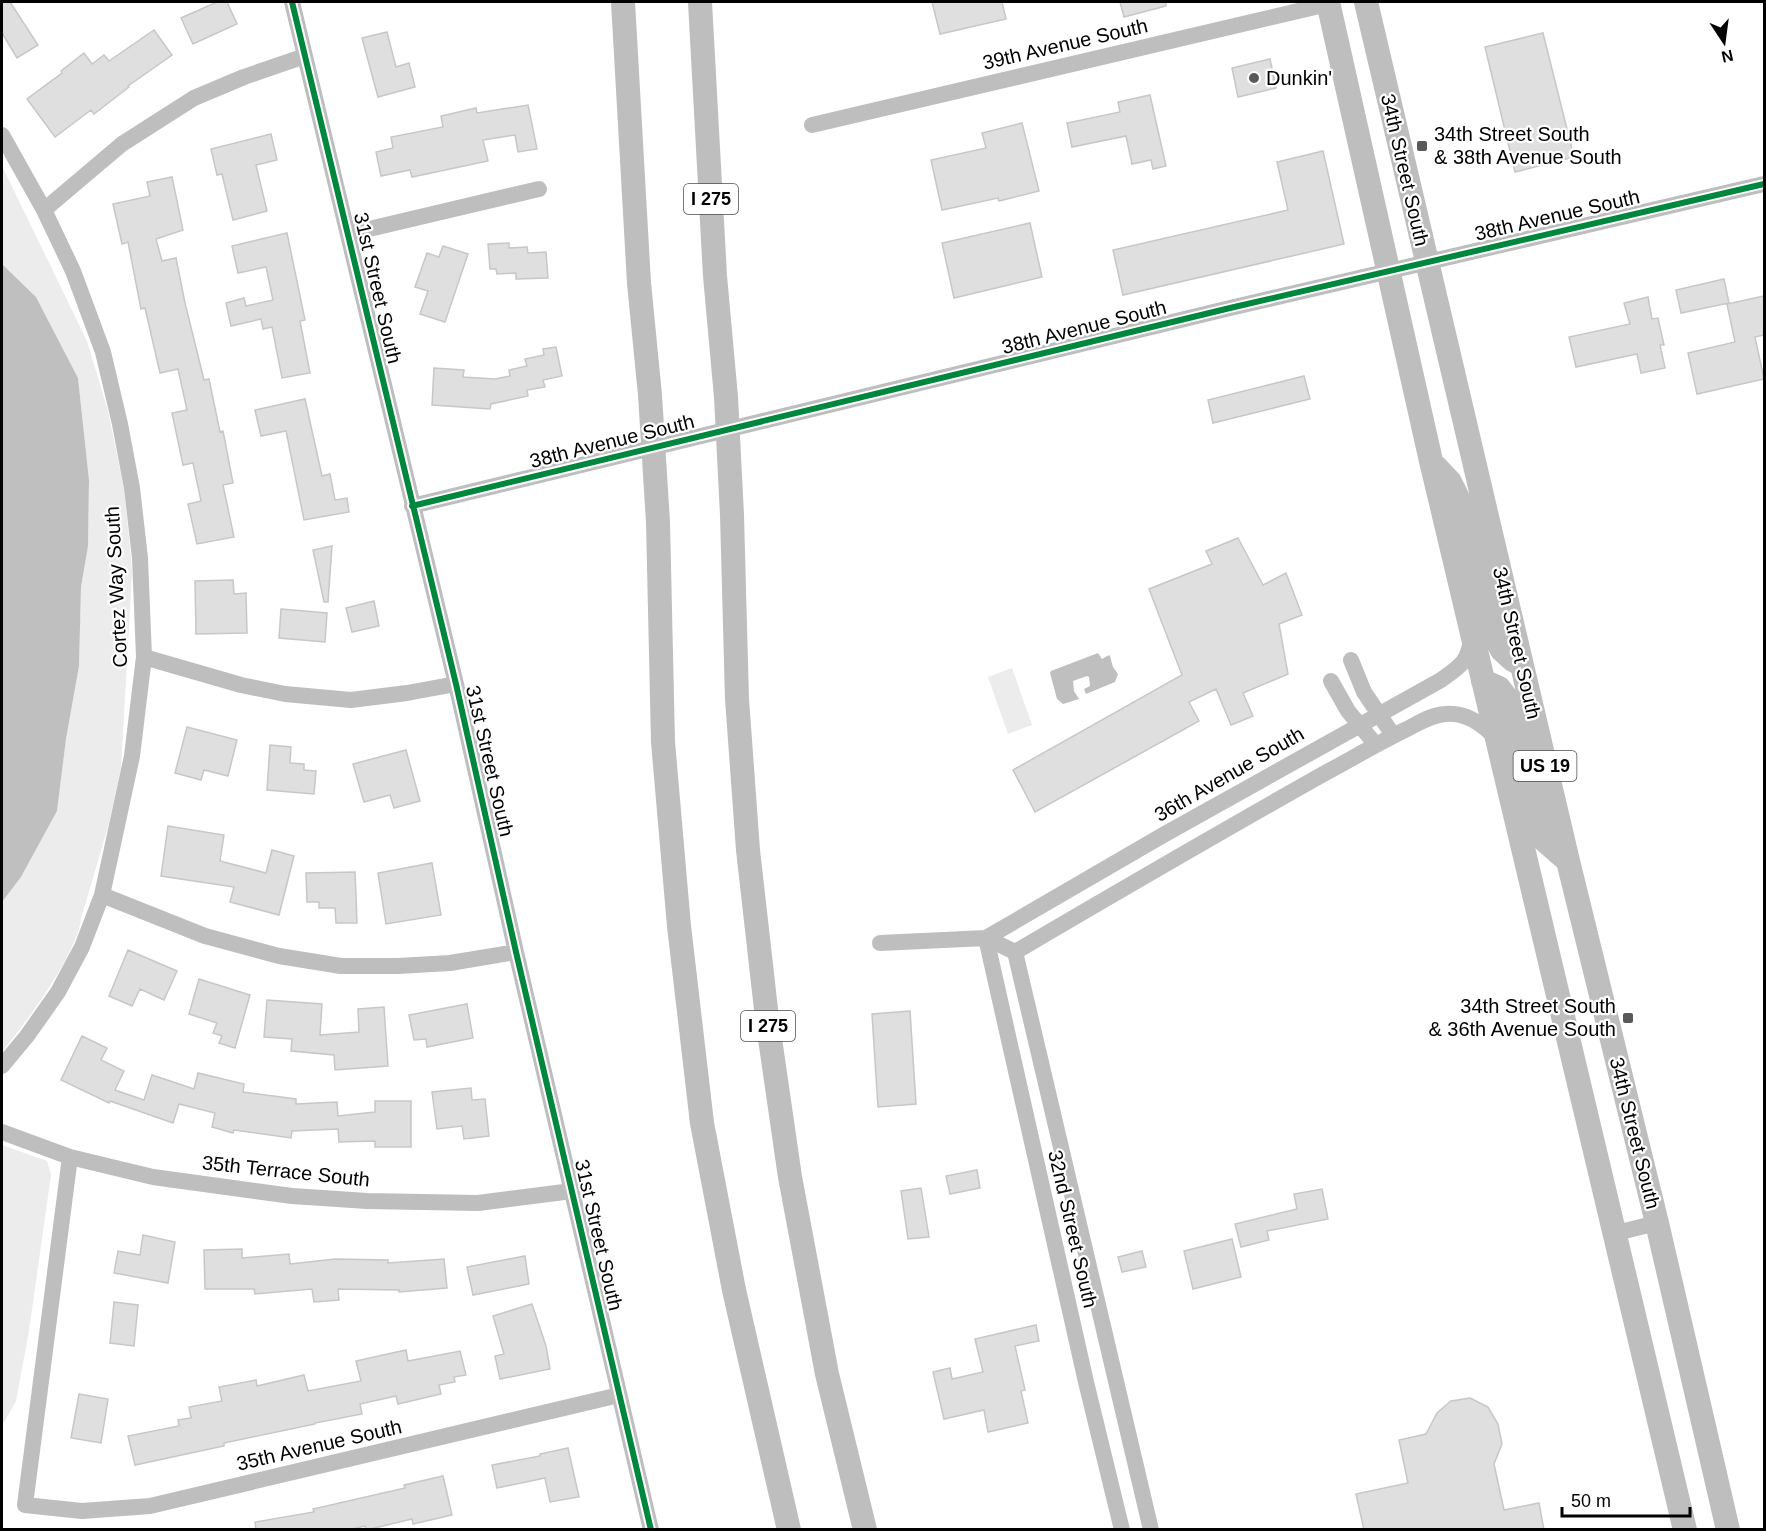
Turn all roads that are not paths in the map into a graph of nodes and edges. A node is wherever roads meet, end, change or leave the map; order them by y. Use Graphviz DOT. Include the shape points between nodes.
graph roads {
  1 [pos="292,2"];
  2 [pos="623,2"];
  3 [pos="700,2"];
  4 [pos="1366,2"];
  5 [pos="1328,3"];
  6 [pos="304,56"];
  7 [pos="812,125"];
  8 [pos="2,135"];
  9 [pos="1764,183"];
  10 [pos="539,189"];
  11 [pos="44,210"];
  12 [pos="348,234"];
  13 [pos="1428,262"];
  14 [pos="1389,271"];
  15 [pos="1431,461"];
  16 [pos="412,506"];
  17 [pos="1471,632"];
  18 [pos="144,657"];
  19 [pos="1351,660"];
  20 [pos="1522,665"];
  21 [pos="1331,681"];
  22 [pos="1483,681"];
  23 [pos="456,684"];
  24 [pos="1378,714"];
  25 [pos="1360,724"];
  26 [pos="1393,735"];
  27 [pos="1496,738"];
  28 [pos="1376,745"];
  29 [pos="1568,861"];
  30 [pos="102,895"];
  31 [pos="986,938"];
  32 [pos="880,943"];
  33 [pos="516,952"];
  34 [pos="1015,952"];
  35 [pos="2,1066"];
  36 [pos="2,1132"];
  37 [pos="70,1157"];
  38 [pos="572,1191"];
  39 [pos="1657,1223"];
  40 [pos="1616,1233"];
  41 [pos="619,1395"];
  42 [pos="1667,1454"];
  43 [pos="651,1530"];
  44 [pos="789,1530"];
  45 [pos="865,1530"];
  46 [pos="1122,1530"];
  47 [pos="1151,1530"];
  48 [pos="1685,1530"];
  49 [pos="1702,1530"];
  50 [pos="1728,1530"];
  1 -- 6 [label="street, 31st Street South"];
  2 -- 44 [label="highway" via="658,522 663,742 679,926 702,1123 734,1290"];
  3 -- 45 [label="highway, I 275" via="715,276 726,397 737,699 748,850 790,1178 824,1362"];
  4 -- 13 [label="highway, 34th Street South / US 19"];
  5 -- 7 [label="street, 39th Avenue South"];
  5 -- 14 [label="highway, 34th Street South / US 19"];
  6 -- 11 [label="street" via="194,98 122,144"];
  6 -- 12 [label="street, 31st Street South"];
  8 -- 11 [label="street, Cortez Way South"];
  9 -- 13 [label="street, 38th Avenue South"];
  10 -- 12 [label="street"];
  11 -- 18 [label="street, Cortez Way South" via="73,271 102,352 120,424 140,558"];
  12 -- 16 [label="street, 31st Street South"];
  13 -- 14 [label="street, 38th Avenue South"];
  13 -- 20 [label="highway, 34th Street South / US 19"];
  14 -- 15 [label="highway, 34th Street South / US 19"];
  14 -- 16 [label="street, 38th Avenue South"];
  15 -- 17 [label="highway, 34th Street South / US 19"];
  15 -- 20 [label="highway" via="1458,498 1495,637 1502,650"];
  16 -- 23 [label="street, 31st Street South"];
  17 -- 22 [label="highway, 34th Street South / US 19"];
  17 -- 24 [label="street, 36th Avenue South" via="1464,663"];
  18 -- 23 [label="street" via="241,685 351,700"];
  18 -- 30 [label="street, Cortez Way South" via="132,756"];
  19 -- 24 [label="street"];
  20 -- 29 [label="highway, 34th Street South / US 19"];
  21 -- 25 [label="street"];
  22 -- 27 [label="highway, 34th Street South / US 19"];
  22 -- 29 [label="highway" via="1498,688 1509,701 1544,840"];
  23 -- 33 [label="street, 31st Street South"];
  24 -- 25 [label="street, 36th Avenue South"];
  24 -- 26 [label="street"];
  25 -- 28 [label="street"];
  25 -- 31 [label="street, 36th Avenue South"];
  26 -- 27 [label="street" via="1432,716 1446,714 1472,719"];
  26 -- 28 [label="street"];
  27 -- 40 [label="highway, 34th Street South / US 19"];
  28 -- 34 [label="street"];
  29 -- 39 [label="highway, 34th Street South / US 19"];
  30 -- 33 [label="street" via="205,936 279,956 341,966 450,963"];
  30 -- 35 [label="street, Cortez Way South" via="82,947 58,992"];
  31 -- 32 [label="street, 36th Avenue South"];
  31 -- 34 [label="street, 36th Avenue South"];
  31 -- 46 [label="street, 32nd Street South"];
  33 -- 38 [label="street, 31st Street South"];
  34 -- 47 [label="street, 32nd Street South"];
  36 -- 37 [label="street, 35th Terrace South"];
  37 -- 38 [label="street, 35th Terrace South" via="153,1177 292,1196 478,1203"];
  37 -- 41 [label="street, 35th Avenue South" via="25,1505 82,1511 150,1506"];
  38 -- 41 [label="street, 31st Street South"];
  39 -- 40 [label="street"];
  39 -- 50 [label="highway, 34th Street South / US 19"];
  40 -- 42 [label="highway, 34th Street South / US 19"];
  41 -- 43 [label="street, 31st Street South"];
  42 -- 48 [label="highway, 34th Street South / US 19"];
  42 -- 49 [label="highway" via="1687,1470"];
}
